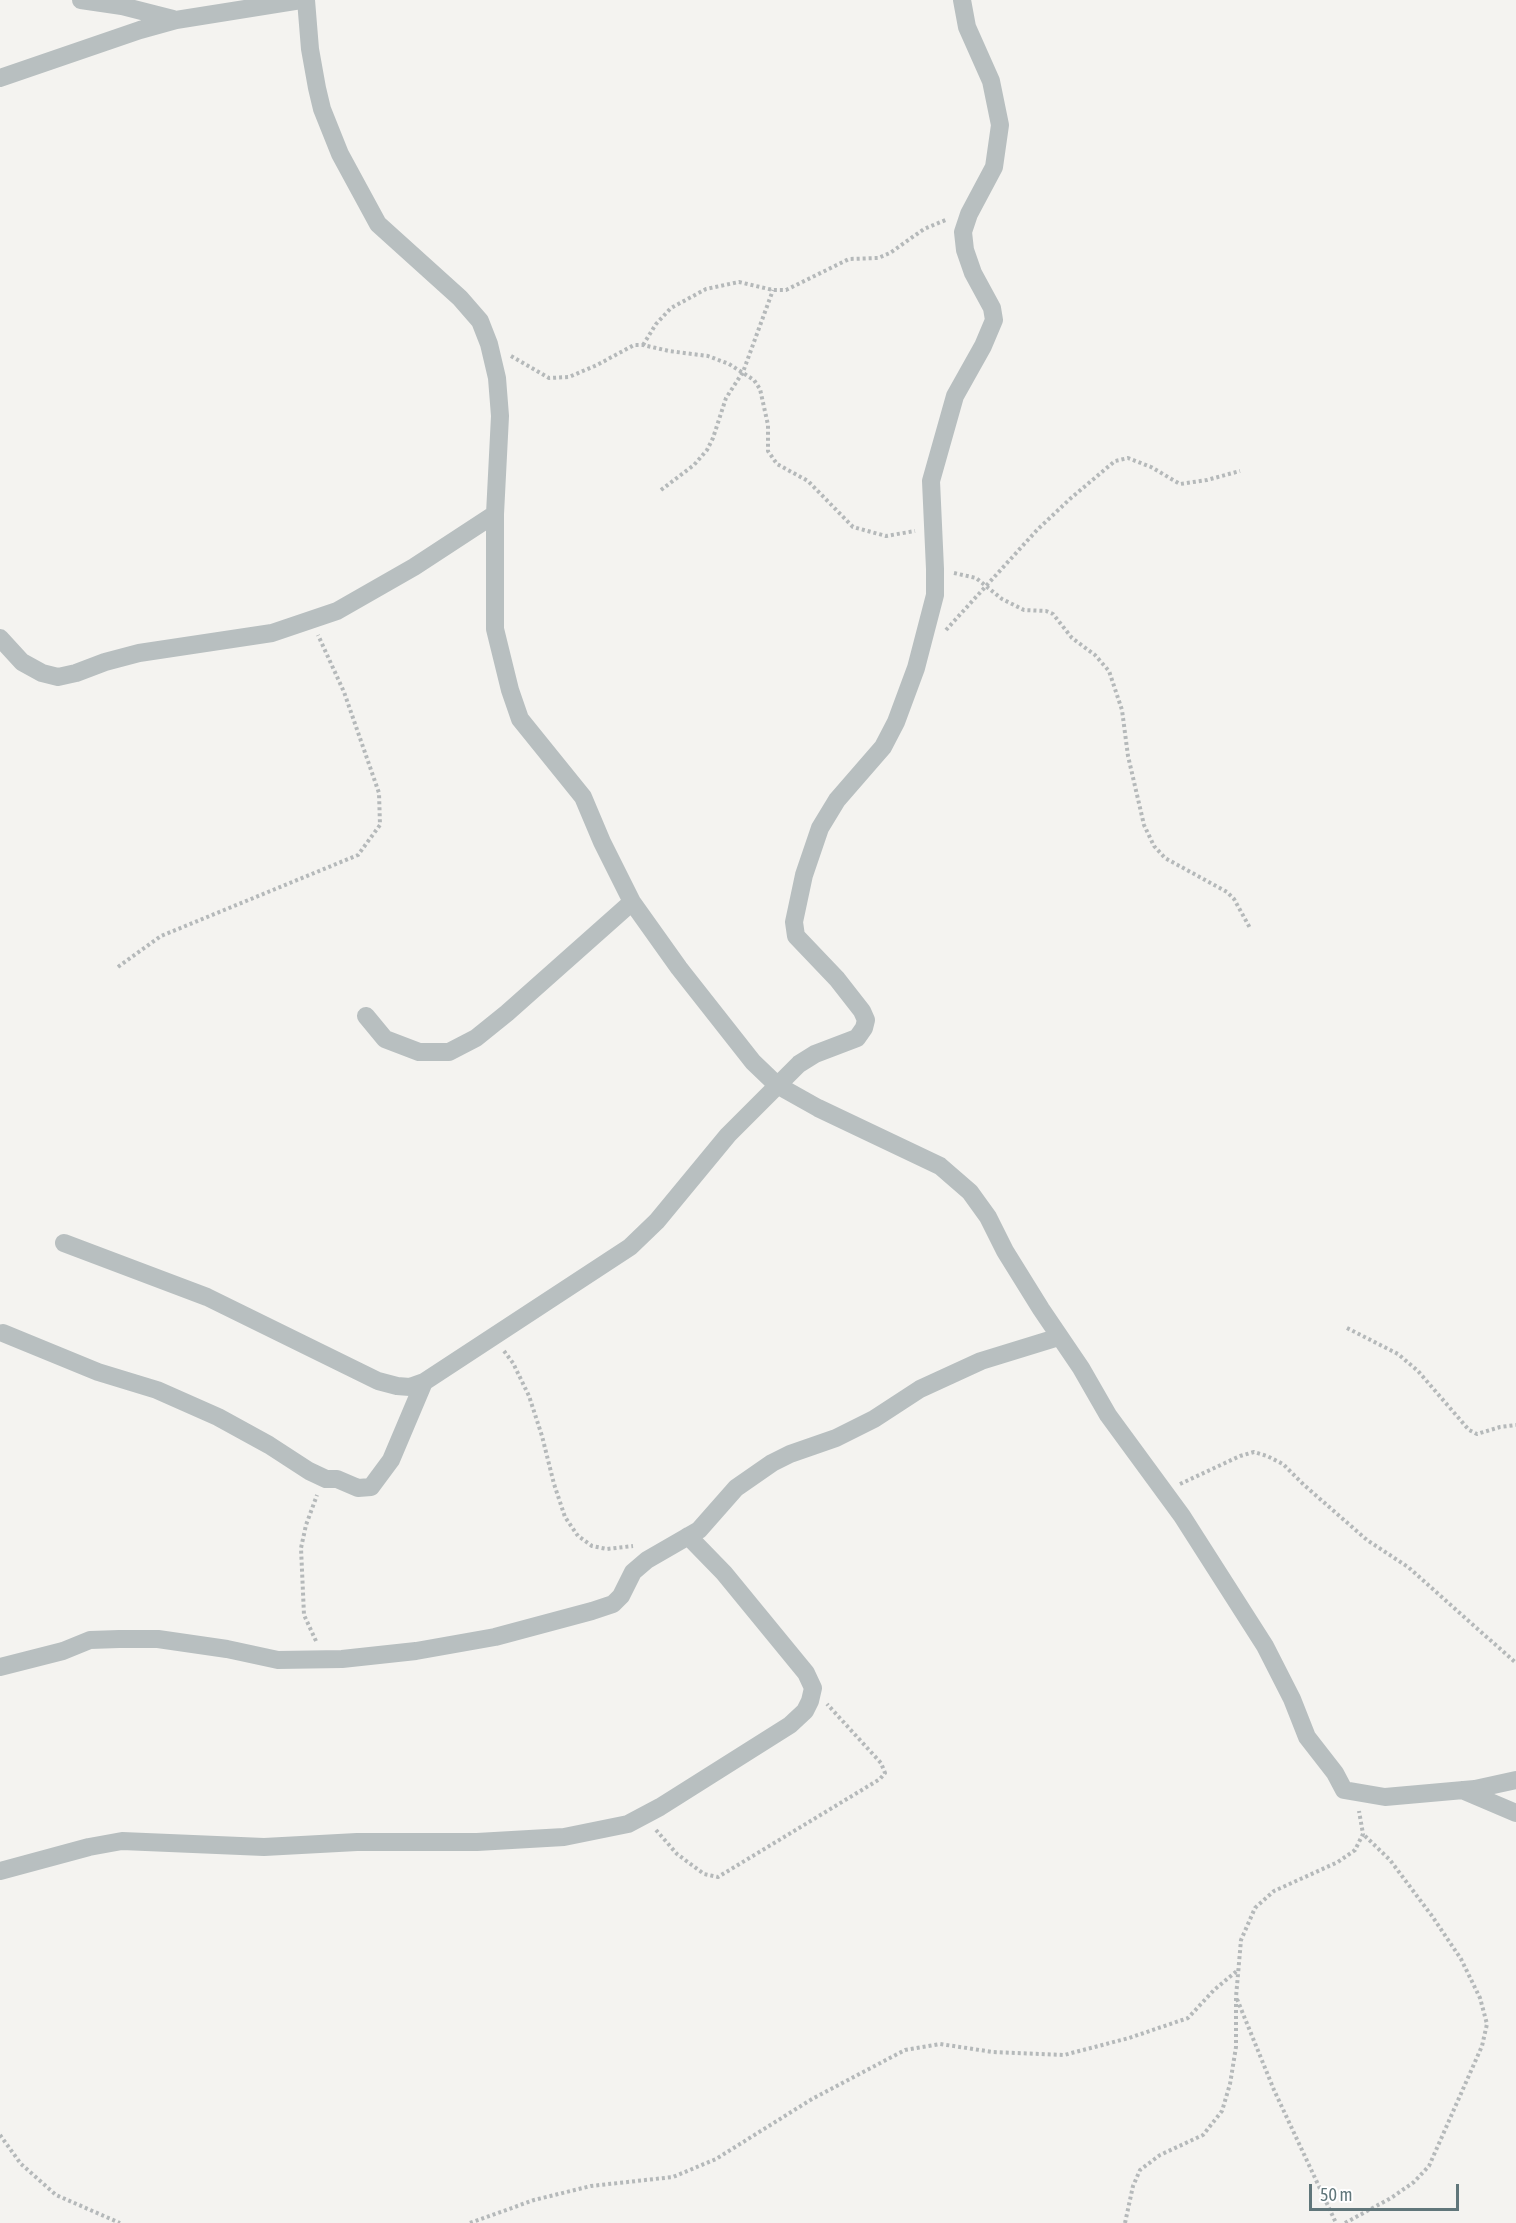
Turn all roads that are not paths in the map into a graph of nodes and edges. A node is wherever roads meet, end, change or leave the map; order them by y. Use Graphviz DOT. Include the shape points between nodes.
graph roads {
  1 [pos="81,0"];
  2 [pos="301,0"];
  3 [pos="306,0"];
  4 [pos="962,0"];
  5 [pos="176,20"];
  6 [pos="0,78"];
  7 [pos="495,514"];
  8 [pos="0,638"];
  9 [pos="632,902"];
  10 [pos="366,1016"];
  11 [pos="777,1085"];
  12 [pos="64,1243"];
  13 [pos="3,1333"];
  14 [pos="1059,1336"];
  15 [pos="424,1382"];
  16 [pos="688,1536"];
  17 [pos="0,1667"];
  18 [pos="1516,1780"];
  19 [pos="1462,1790"];
  20 [pos="1516,1813"];
  21 [pos="0,1871"];
  1 -- 5 [label="street"];
  2 -- 5 [label="street"];
  3 -- 7 [label="street" via="317,88 329,127 351,174 378,224 460,298 480,321 489,344 500,416"];
  4 -- 11 [label="street" via="967,27 991,81 1000,125 994,167 963,232 973,273 992,308 994,320 952,406 931,481 935,595 916,668 883,747 837,800 820,828 794,922 796,936 862,1011 864,1028 857,1038 799,1064"];
  5 -- 6 [label="street"];
  7 -- 8 [label="street" via="337,611 272,633 139,653 58,677 21,662"];
  7 -- 9 [label="street" via="495,629 520,719 583,797"];
  9 -- 10 [label="street" via="507,1013 476,1038 449,1052 419,1052 385,1039"];
  9 -- 11 [label="street" via="733,1037"];
  11 -- 14 [label="street" via="940,1166 970,1192"];
  11 -- 15 [label="street" via="630,1247"];
  12 -- 15 [label="street" via="207,1297 378,1381 410,1387"];
  13 -- 15 [label="street" via="98,1372 157,1390 218,1417 309,1471 358,1488 371,1487 391,1461"];
  14 -- 16 [label="street" via="981,1361 920,1389 836,1438 772,1462 736,1488 699,1530"];
  14 -- 19 [label="street" via="1265,1646 1307,1737 1344,1790 1385,1797"];
  16 -- 17 [label="street" via="633,1572 621,1596 612,1604 495,1637 416,1651 278,1660 226,1648 158,1640 90,1640"];
  16 -- 21 [label="street" via="780,1641 813,1688 805,1712 790,1725 628,1824 564,1837 499,1841 264,1847 122,1841"];
  18 -- 19 [label="street"];
  19 -- 20 [label="street"];
}
